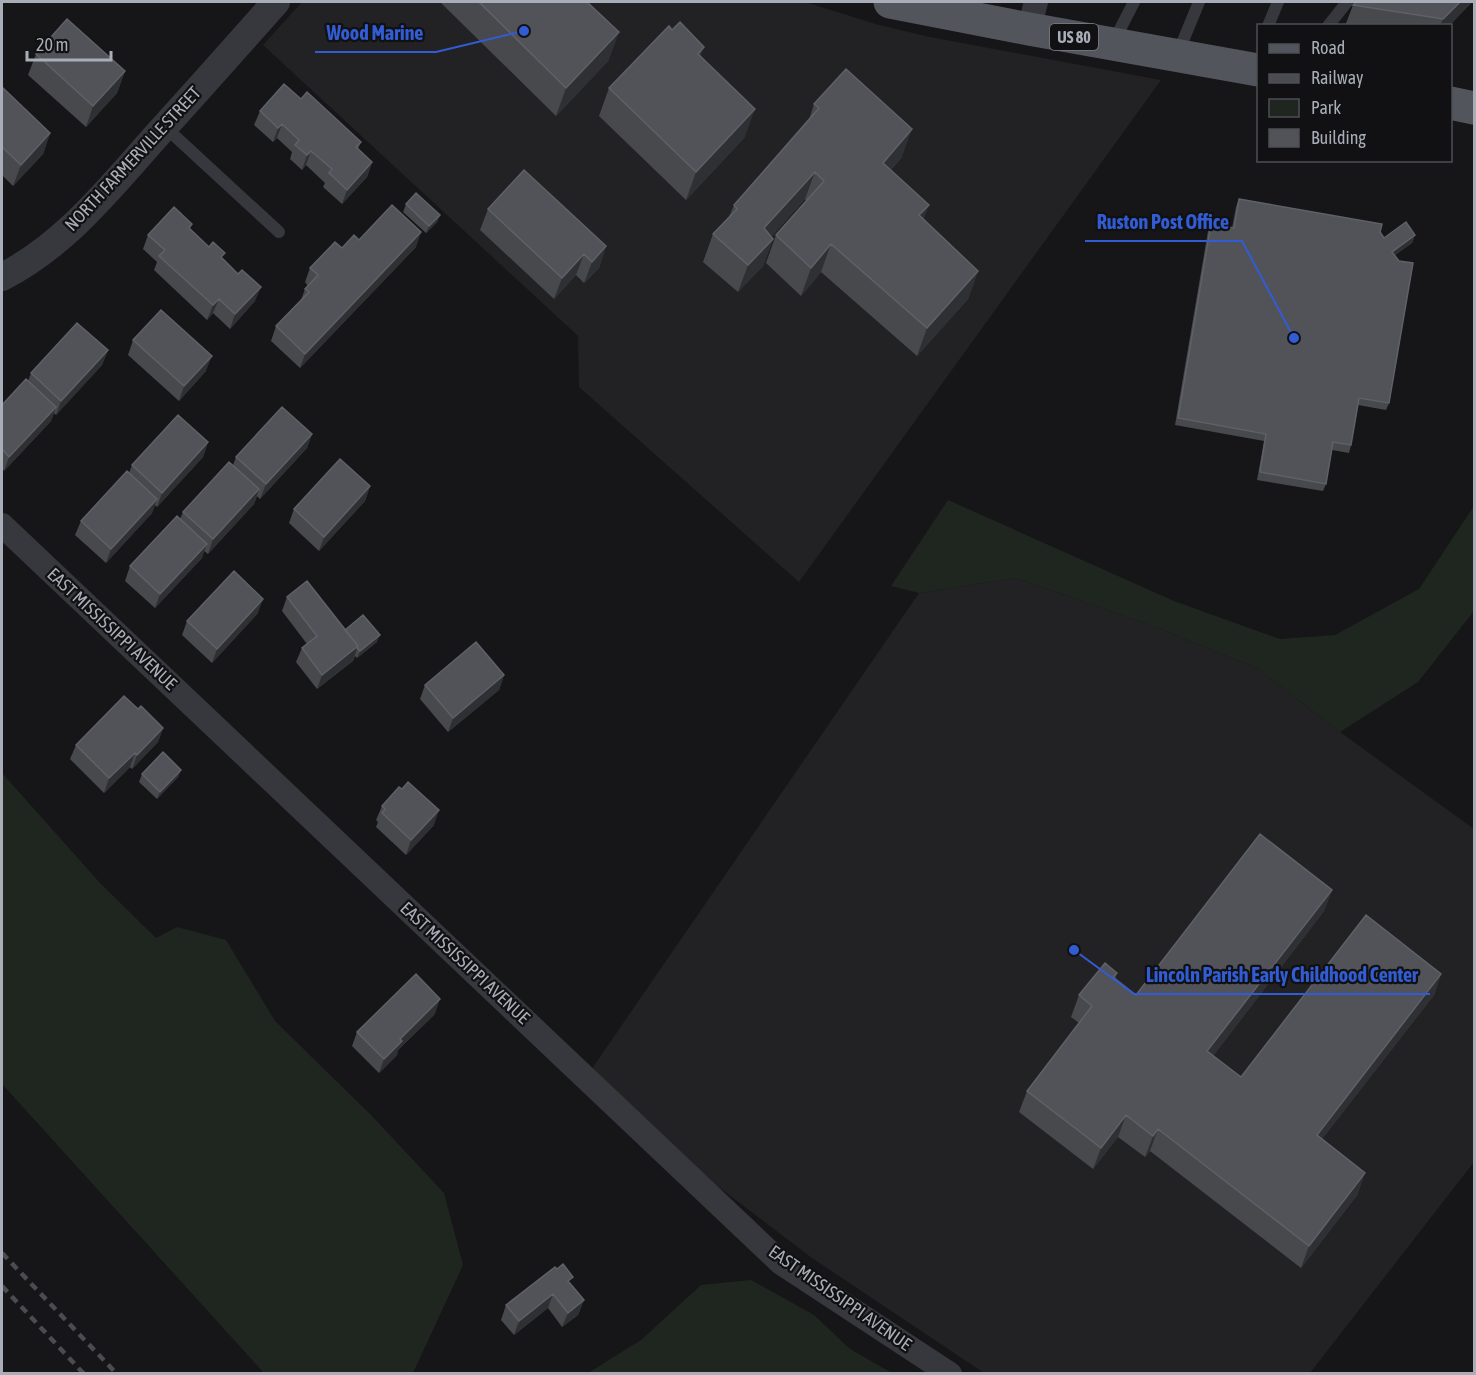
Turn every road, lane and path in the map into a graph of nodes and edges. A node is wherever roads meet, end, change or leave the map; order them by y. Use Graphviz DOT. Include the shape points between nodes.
graph roads {
  1 [pos="276,2"];
  2 [pos="890,2"];
  3 [pos="1134,2"];
  4 [pos="1199,2"];
  5 [pos="1275,2"];
  6 [pos="1347,2"];
  7 [pos="1033,15"];
  8 [pos="1269,24"];
  9 [pos="1330,24"];
  10 [pos="1112,44"];
  11 [pos="1177,55"];
  12 [pos="1257,68"];
  13 [pos="1452,103"];
  14 [pos="1474,108"];
  15 [pos="165,127"];
  16 [pos="279,232"];
  17 [pos="2,277"];
  18 [pos="2,525"];
  19 [pos="950,1374"];
  1 -- 15 [label="street, NORTH FARMERVILLE STREET"];
  2 -- 7 [label="main road, US 80"];
  3 -- 10 [label="lane"];
  4 -- 11 [label="lane"];
  5 -- 8 [label="lane"];
  6 -- 9 [label="lane"];
  7 -- 10 [label="main road, US 80"];
  10 -- 11 [label="main road, US 80"];
  11 -- 12 [label="main road, US 80"];
  13 -- 14 [label="main road"];
  15 -- 16 [label="lane"];
  15 -- 17 [label="street, NORTH FARMERVILLE STREET" via="92,209 56,241"];
  18 -- 19 [label="street, EAST MISSISSIPPI AVENUE" via="781,1263"];
}
